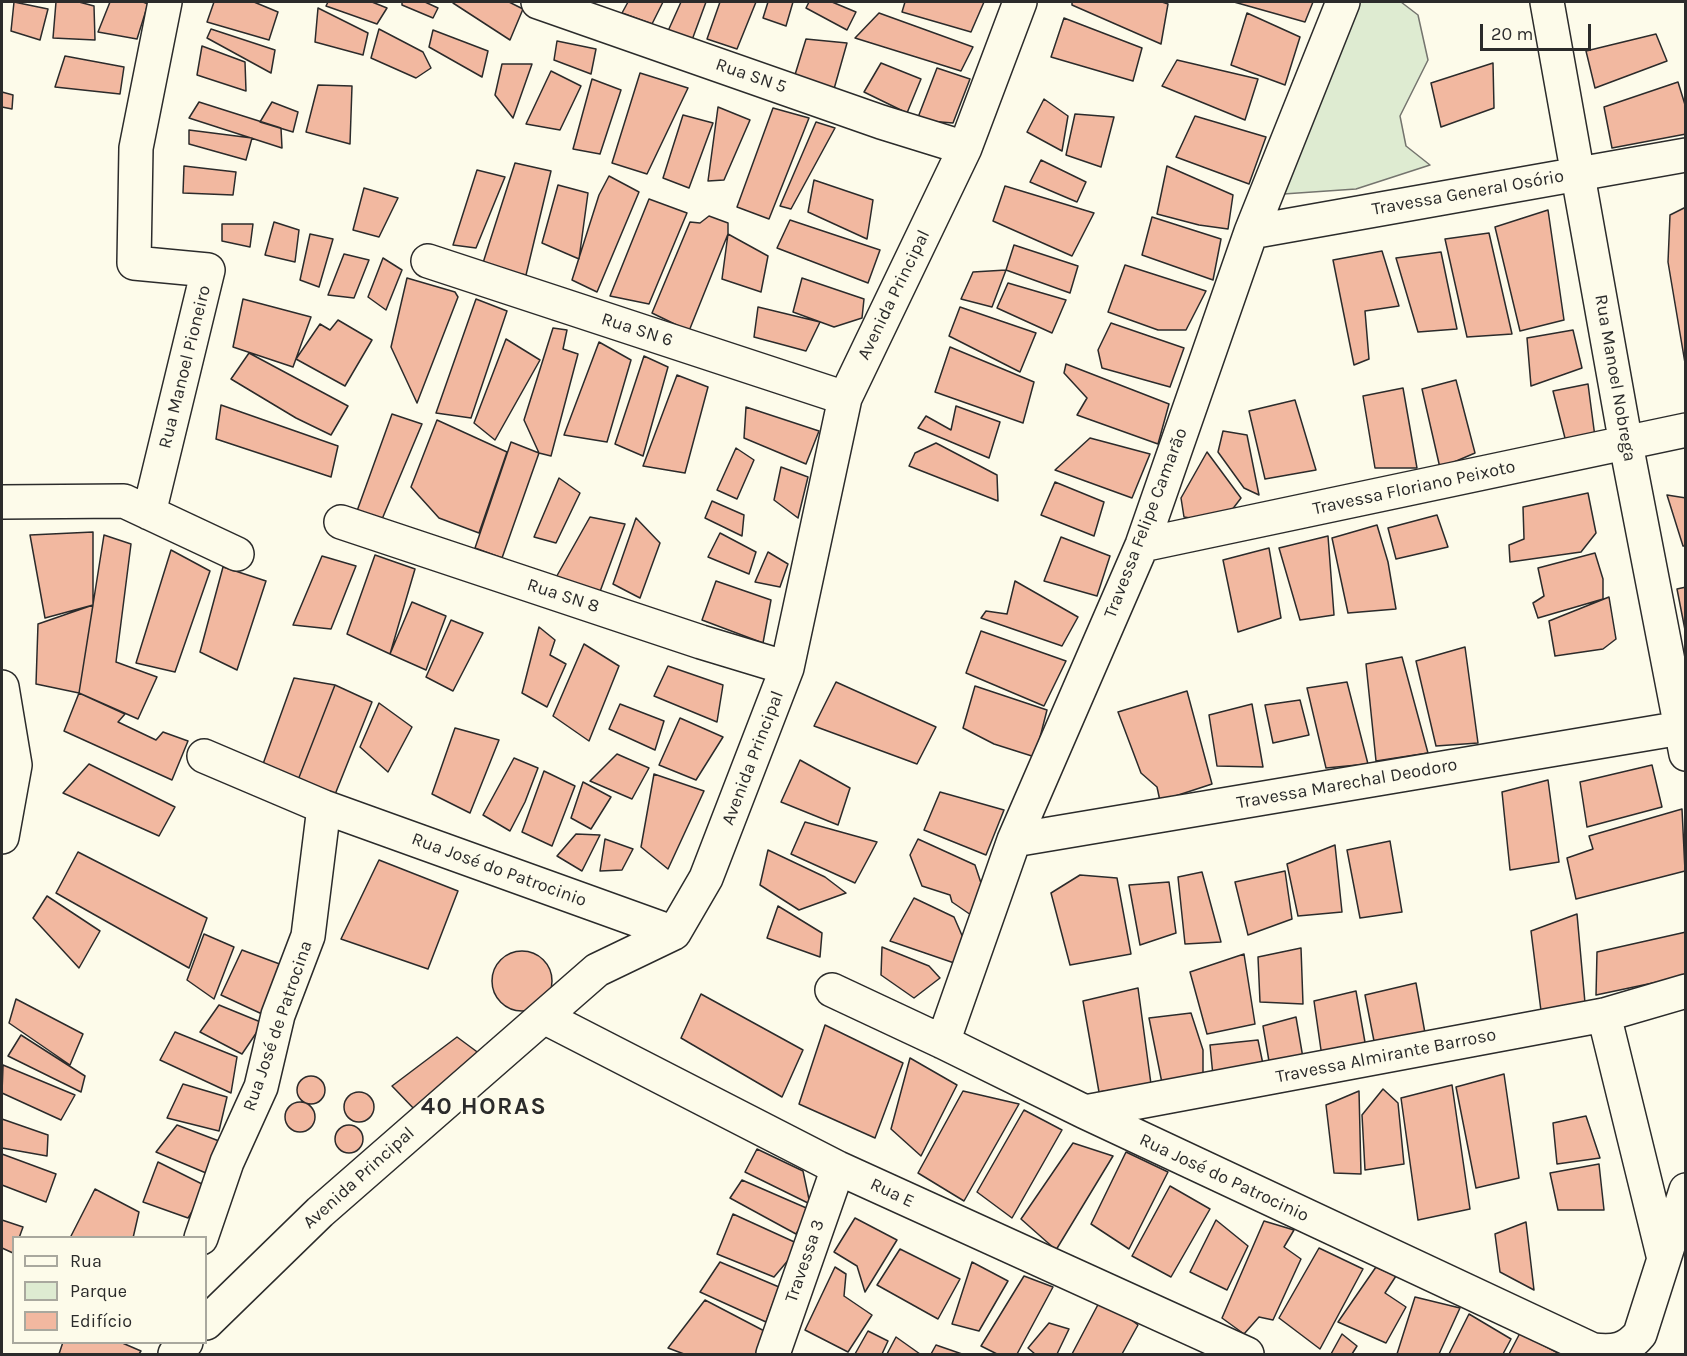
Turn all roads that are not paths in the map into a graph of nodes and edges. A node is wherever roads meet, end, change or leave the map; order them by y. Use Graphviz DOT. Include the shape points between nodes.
graph roads {
  1 [pos="165,2"];
  2 [pos="538,2"];
  3 [pos="1020,2"];
  4 [pos="1343,2"];
  5 [pos="1547,2"];
  6 [pos="965,148"];
  7 [pos="1686,154"];
  8 [pos="1579,174"];
  9 [pos="1251,232"];
  10 [pos="428,261"];
  11 [pos="845,398"];
  12 [pos="1686,430"];
  13 [pos="1626,444"];
  14 [pos="2,502"];
  15 [pos="149,513"];
  16 [pos="340,522"];
  17 [pos="1142,545"];
  18 [pos="237,554"];
  19 [pos="787,668"];
  20 [pos="2,687"];
  21 [pos="1683,741"];
  22 [pos="204,756"];
  23 [pos="324,807"];
  24 [pos="2,837"];
  25 [pos="1014,840"];
  26 [pos="674,933"];
  27 [pos="832,990"];
  28 [pos="1686,991"];
  29 [pos="1604,1015"];
  30 [pos="544,1017"];
  31 [pos="943,1041"];
  32 [pos="1085,1112"];
  33 [pos="838,1168"];
  34 [pos="1686,1190"];
  35 [pos="202,1236"];
  36 [pos="1664,1259"];
  37 [pos="207,1322"];
  38 [pos="773,1354"];
  39 [pos="1247,1354"];
  1 -- 15 [label="street, Rua Manoel Pioneiro" via="136,148 134,263 208,270"];
  2 -- 6 [label="street, Rua SN 5"];
  3 -- 6 [label="street, Avenida Principal"];
  4 -- 9 [label="street, Travessa Felipe Camarão"];
  5 -- 8 [label="street, Rua Manoel Nobrega"];
  6 -- 11 [label="street, Avenida Principal"];
  7 -- 8 [label="street, Travessa General Osório"];
  8 -- 9 [label="street, Travessa General Osório"];
  8 -- 13 [label="street, Rua Manoel Nobrega"];
  9 -- 17 [label="street, Travessa Felipe Camarão"];
  10 -- 11 [label="street, Rua SN 6"];
  11 -- 19 [label="street, Avenida Principal"];
  12 -- 13 [label="street, Travessa Floriano Peixoto"];
  13 -- 17 [label="street, Travessa Floriano Peixoto"];
  13 -- 21 [label="street, Rua Manoel Nobrega"];
  14 -- 15 [label="street" via="124,501"];
  15 -- 18 [label="street"];
  16 -- 19 [label="street, Rua SN 8"];
  17 -- 25 [label="street, Travessa Felipe Camarão"];
  19 -- 26 [label="street, Avenida Principal" via="706,878"];
  20 -- 24 [label="street" via="15,765"];
  21 -- 25 [label="street, Travessa Marechal Deodoro"];
  22 -- 23 [label="street, Rua José do Patrocinio"];
  23 -- 26 [label="street, Rua José do Patrocinio"];
  23 -- 35 [label="street, Rua José de Patrocina" via="308,936 278,1015 261,1087 227,1162"];
  25 -- 31 [label="street, Travessa Felipe Camarão"];
  26 -- 30 [label="street, Avenida Principal" via="597,970"];
  27 -- 31 [label="street, Rua José do Patrocinio"];
  28 -- 29 [label="street, Travessa Almirante Barroso"];
  29 -- 32 [label="street, Travessa Almirante Barroso"];
  29 -- 36 [label="street"];
  30 -- 33 [label="street, Rua E"];
  30 -- 37 [label="street, Avenida Principal" via="320,1212"];
  31 -- 32 [label="street, Rua José do Patrocinio"];
  32 -- 36 [label="street, Rua José do Patrocinio" via="1593,1350 1622,1350 1640,1334"];
  33 -- 38 [label="street, Travessa 3"];
  33 -- 39 [label="street, Rua E"];
  34 -- 36 [label="street"];
}
